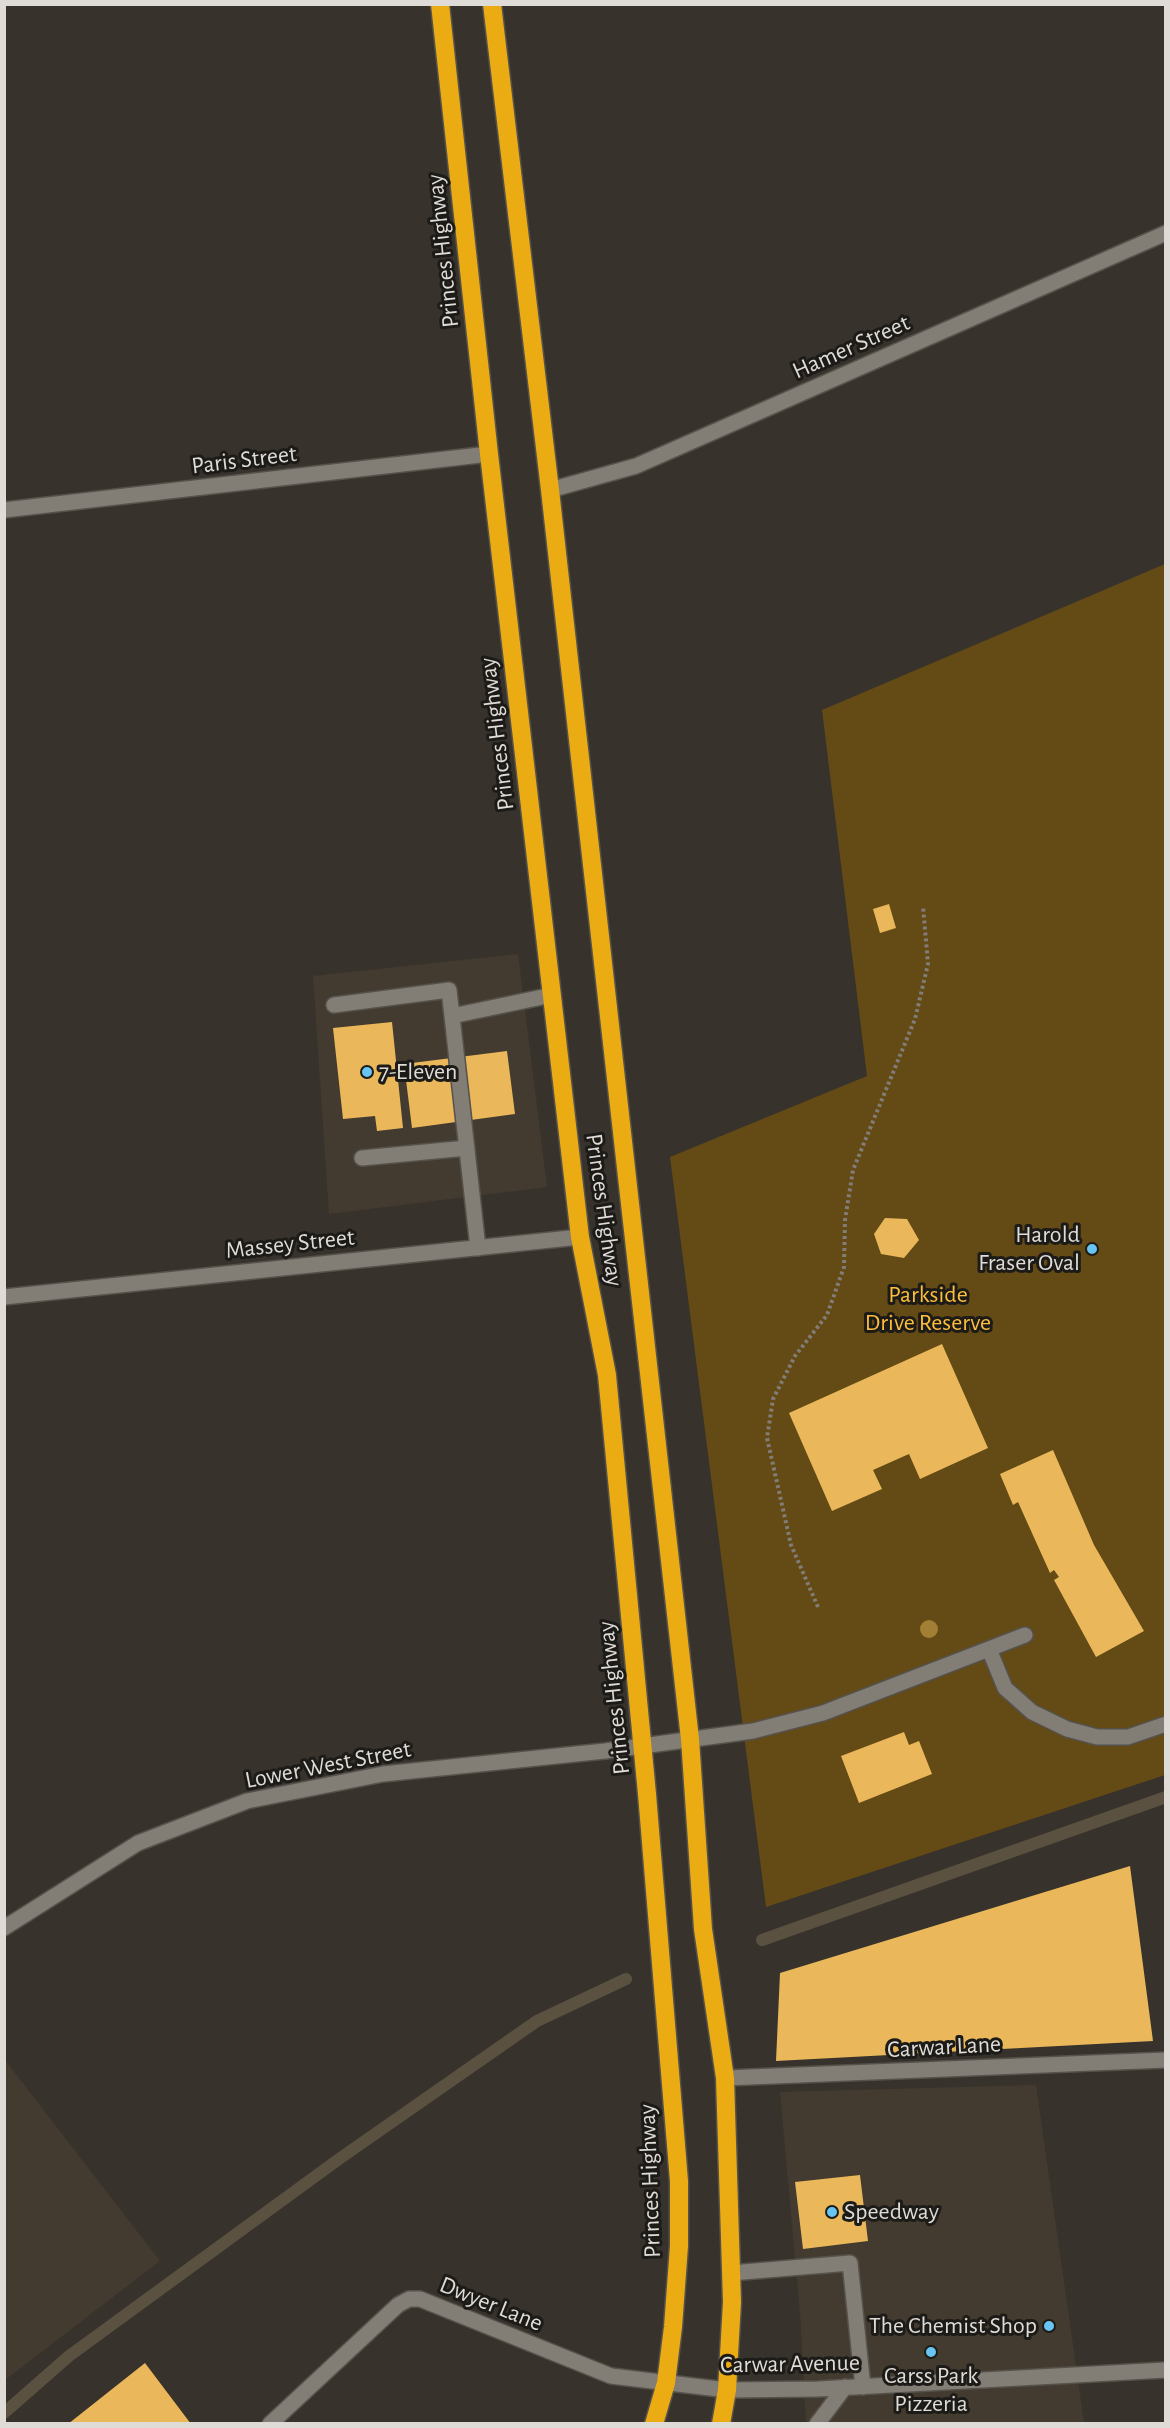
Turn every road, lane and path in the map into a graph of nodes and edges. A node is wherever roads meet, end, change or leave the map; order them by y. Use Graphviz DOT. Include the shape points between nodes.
graph roads {
  1 [pos="440,4"];
  2 [pos="492,4"];
  3 [pos="1166,233"];
  4 [pos="489,454"];
  5 [pos="550,490"];
  6 [pos="4,510"];
  7 [pos="923,906"];
  8 [pos="552,995"];
  9 [pos="334,1005"];
  10 [pos="452,1016"];
  11 [pos="467,1148"];
  12 [pos="362,1158"];
  13 [pos="580,1237"];
  14 [pos="478,1248"];
  15 [pos="4,1297"];
  16 [pos="818,1608"];
  17 [pos="1025,1635"];
  18 [pos="989,1649"];
  19 [pos="1166,1724"];
  20 [pos="690,1739"];
  21 [pos="643,1746"];
  22 [pos="4,1928"];
  23 [pos="1166,2060"];
  24 [pos="724,2078"];
  25 [pos="731,2273"];
  26 [pos="1166,2370"];
  27 [pos="666,2383"];
  28 [pos="863,2386"];
  29 [pos="845,2387"];
  30 [pos="727,2390"];
  31 [pos="270,2424"];
  32 [pos="654,2424"];
  33 [pos="721,2424"];
  34 [pos="817,2424"];
  1 -- 4 [label="highway, Princes Highway"];
  2 -- 5 [label="highway, Princes Highway"];
  3 -- 5 [label="street, Hamer Street" via="636,466"];
  4 -- 6 [label="street, Paris Street"];
  4 -- 8 [label="highway, Princes Highway"];
  5 -- 20 [label="highway, Princes Highway"];
  7 -- 16 [label="path" via="928,964 915,1019 853,1170 845,1220 844,1267 826,1315 795,1356 773,1399 767,1438 791,1545"];
  8 -- 10 [label="street"];
  8 -- 13 [label="highway, Princes Highway"];
  9 -- 10 [label="street" via="449,990"];
  10 -- 11 [label="street"];
  11 -- 12 [label="street"];
  11 -- 14 [label="street"];
  13 -- 14 [label="street, Massey Street"];
  13 -- 21 [label="highway, Princes Highway" via="607,1375"];
  14 -- 15 [label="street, Massey Street"];
  17 -- 18 [label="street, Lower West Street"];
  18 -- 19 [label="street" via="1005,1688 1032,1712 1066,1729 1097,1737 1128,1737"];
  18 -- 20 [label="street, Lower West Street" via="823,1713 753,1731"];
  20 -- 21 [label="street, Lower West Street"];
  20 -- 24 [label="highway, Princes Highway" via="703,1929"];
  21 -- 22 [label="street, Lower West Street" via="383,1774 247,1801 138,1843"];
  21 -- 27 [label="highway, Princes Highway" via="679,2181 678,2257"];
  23 -- 24 [label="street, Carwar Lane"];
  24 -- 25 [label="highway, Princes Highway"];
  25 -- 28 [label="street" via="850,2263"];
  25 -- 30 [label="highway, Princes Highway"];
  26 -- 28 [label="street, Carwar Avenue"];
  27 -- 30 [label="street, Carwar Avenue"];
  27 -- 31 [label="street, Dwyer Lane" via="611,2376 420,2299 409,2299"];
  27 -- 32 [label="highway, Princes Highway"];
  28 -- 29 [label="street, Carwar Avenue"];
  29 -- 30 [label="street, Carwar Avenue"];
  29 -- 34 [label="street"];
  30 -- 33 [label="highway, Princes Highway"];
}
